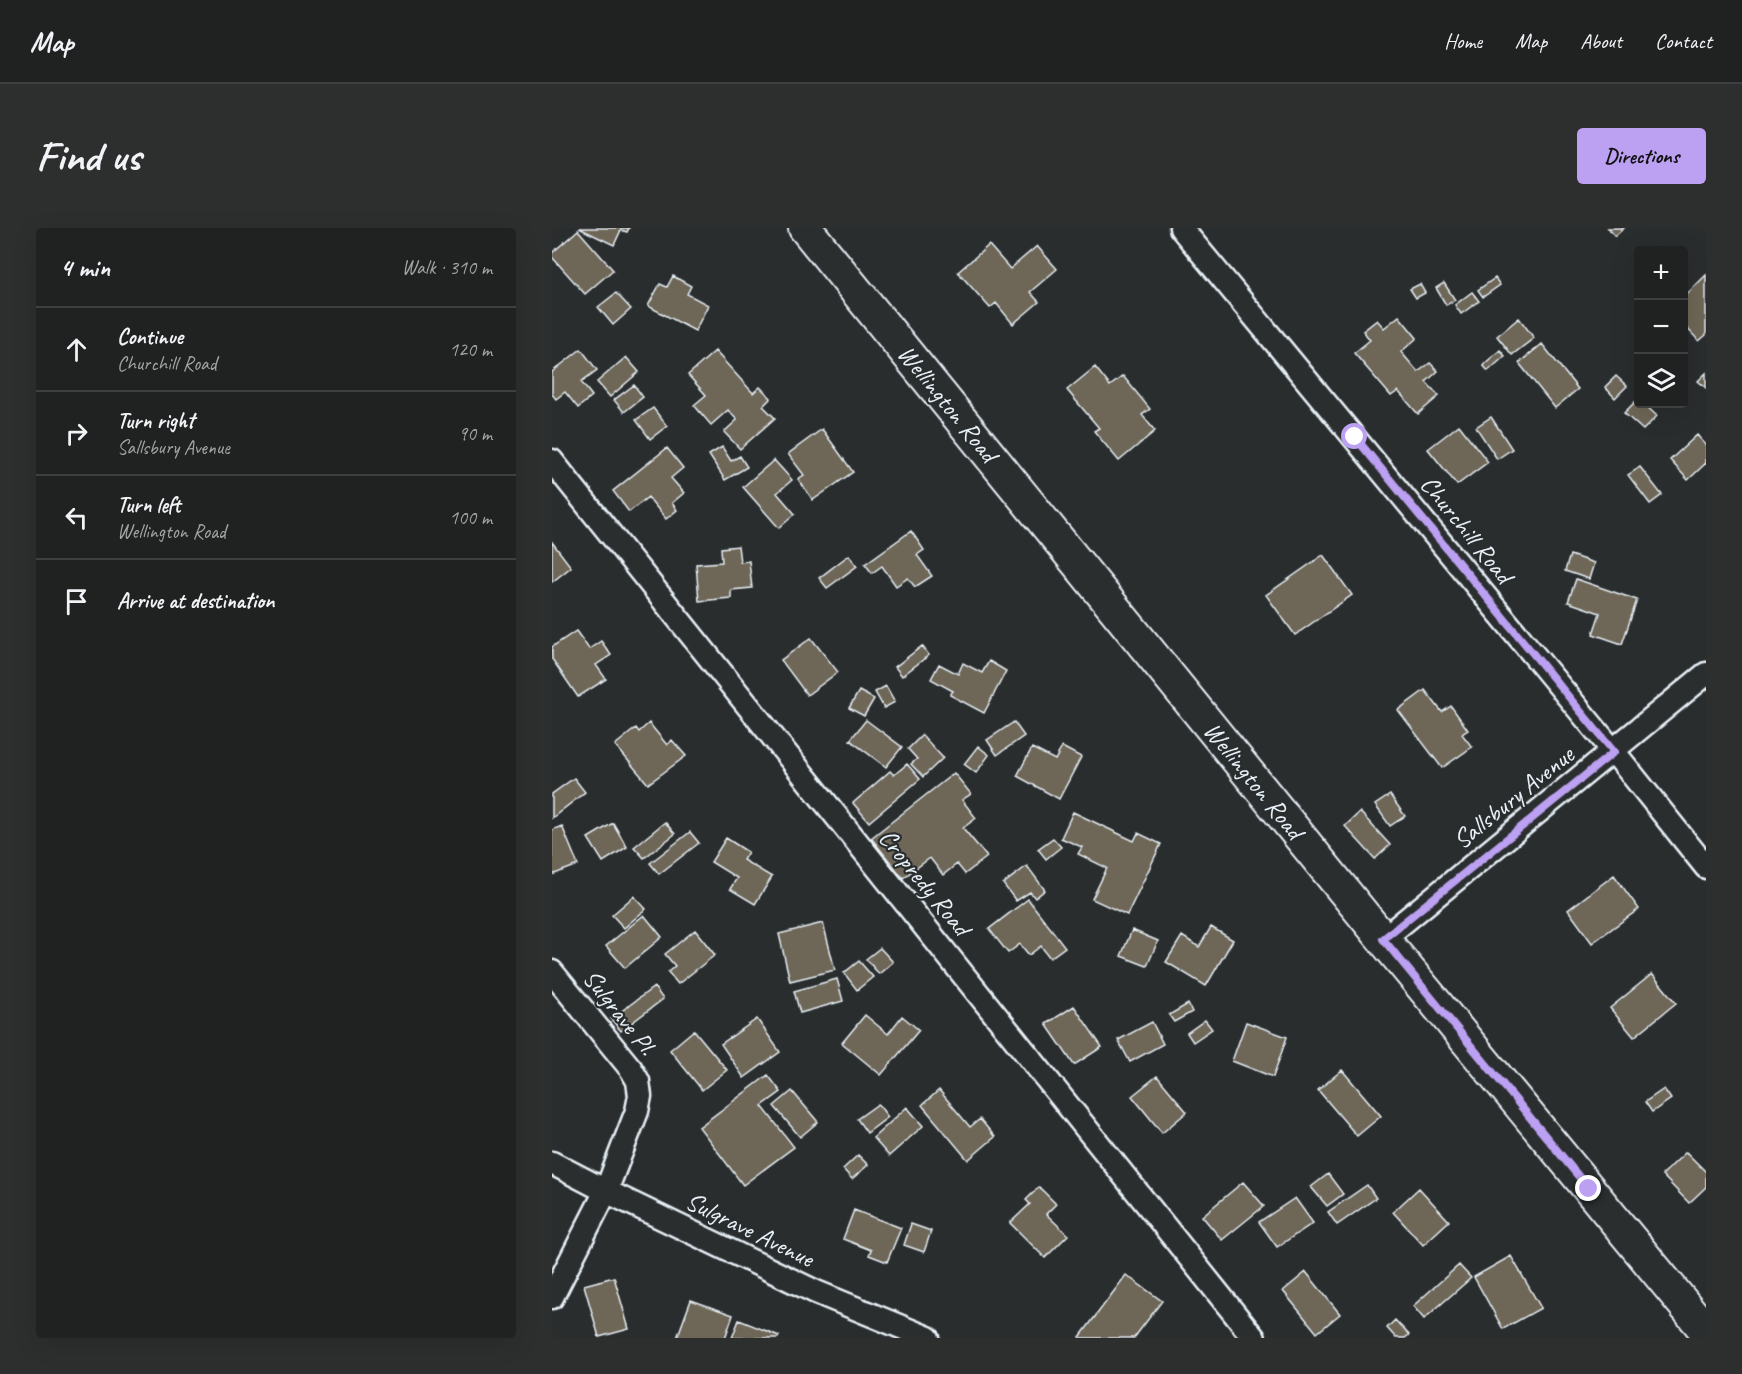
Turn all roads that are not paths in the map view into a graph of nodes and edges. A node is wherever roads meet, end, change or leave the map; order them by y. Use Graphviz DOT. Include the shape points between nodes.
graph roads {
  1 [pos="805,228"];
  2 [pos="1181,228"];
  3 [pos="552,461"];
  4 [pos="1706,674"];
  5 [pos="1614,752"];
  6 [pos="1706,867"];
  7 [pos="1383,939"];
  8 [pos="552,972"];
  9 [pos="552,1163"];
  10 [pos="606,1191"];
  11 [pos="552,1296"];
  12 [pos="1706,1331"];
  13 [pos="928,1338"];
  14 [pos="1254,1338"];
  1 -- 7 [label="main road, Wellington Road"];
  2 -- 5 [label="street, Churchill Road"];
  3 -- 14 [label="street, Cropredy Road"];
  4 -- 5 [label="street, Sallsbury Avenue"];
  5 -- 6 [label="street, Churchill Road"];
  5 -- 7 [label="street, Sallsbury Avenue"];
  7 -- 12 [label="main road, Wellington Road"];
  8 -- 10 [label="street, Sulgrave Pl." via="638,1081 637,1111"];
  9 -- 10 [label="street, Sulgrave Avenue"];
  10 -- 11 [label="street, Sulgrave Pl."];
  10 -- 13 [label="street, Sulgrave Avenue" via="816,1292"];
}
